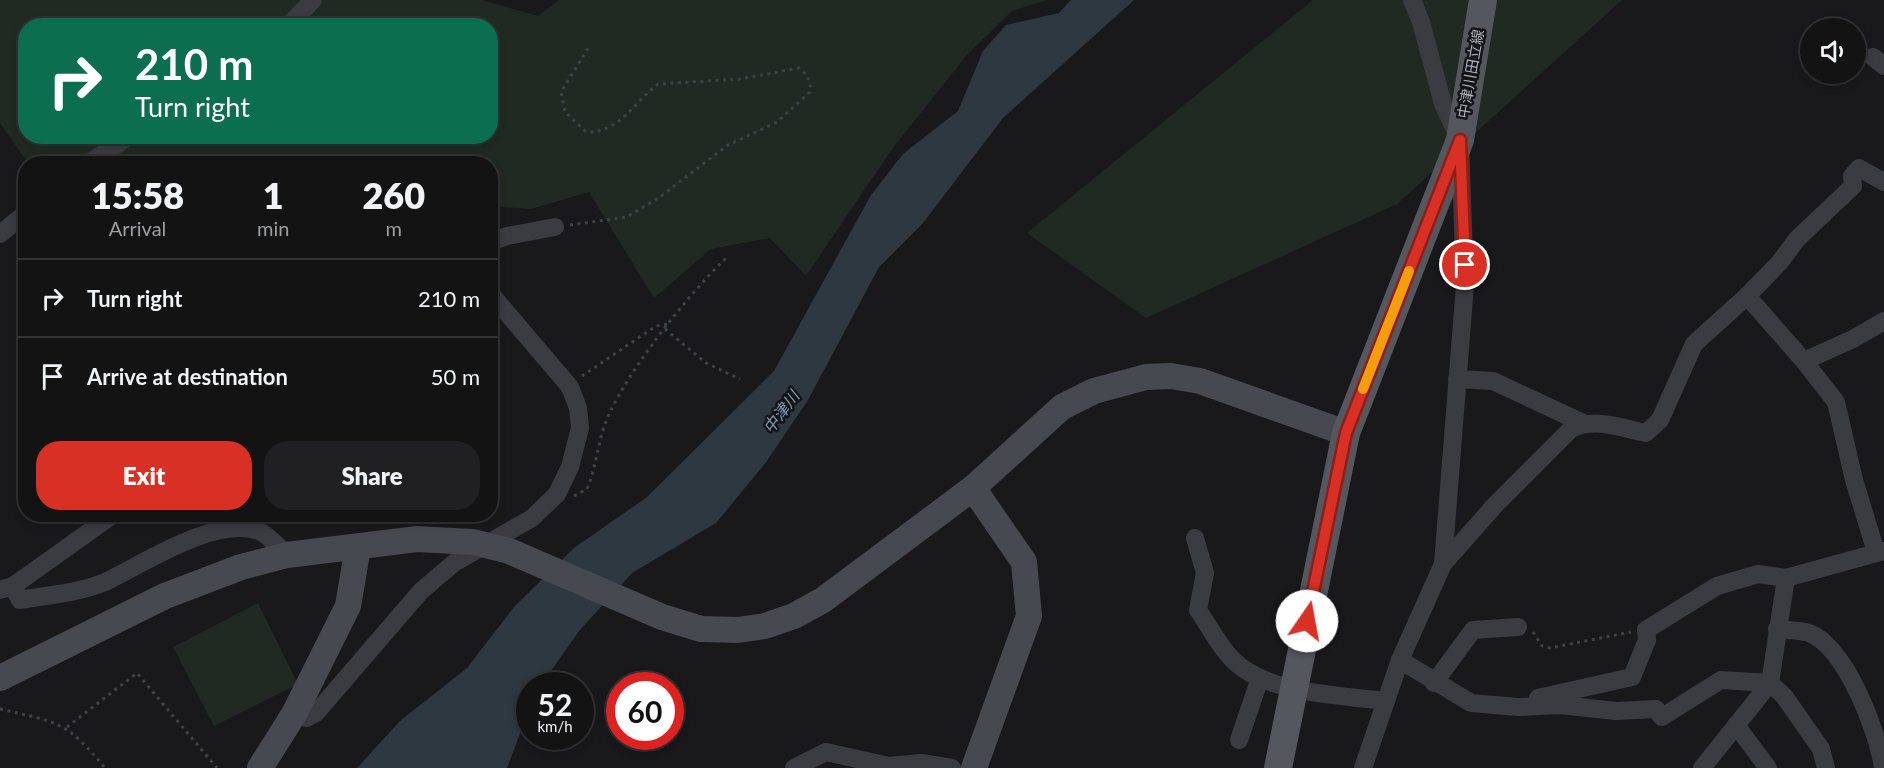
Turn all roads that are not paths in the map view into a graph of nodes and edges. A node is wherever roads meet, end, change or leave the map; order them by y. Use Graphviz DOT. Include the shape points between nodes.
graph roads {
  1 [pos="313,0"];
  2 [pos="1412,0"];
  3 [pos="1483,0"];
  4 [pos="296,18"];
  5 [pos="1460,140"];
  6 [pos="117,144"];
  7 [pos="100,156"];
  8 [pos="1884,182"];
  9 [pos="18,219"];
  10 [pos="555,227"];
  11 [pos="0,234"];
  12 [pos="498,239"];
  13 [pos="1747,296"];
  14 [pos="498,302"];
  15 [pos="1884,321"];
  16 [pos="1804,361"];
  17 [pos="1457,379"];
  18 [pos="1583,423"];
  19 [pos="1346,433"];
  20 [pos="973,488"];
  21 [pos="102,522"];
  22 [pos="1195,537"];
  23 [pos="358,547"];
  24 [pos="1880,552"];
  25 [pos="286,555"];
  26 [pos="1443,564"];
  27 [pos="1786,579"];
  28 [pos="6,588"];
  29 [pos="1518,627"];
  30 [pos="1777,629"];
  31 [pos="1400,660"];
  32 [pos="0,678"];
  33 [pos="1261,680"];
  34 [pos="1434,683"];
  35 [pos="1770,683"];
  36 [pos="1385,701"];
  37 [pos="1518,707"];
  38 [pos="294,714"];
  39 [pos="1736,725"];
  40 [pos="1239,740"];
  41 [pos="889,767"];
  42 [pos="260,768"];
  43 [pos="794,768"];
  44 [pos="952,768"];
  45 [pos="974,768"];
  46 [pos="1278,768"];
  47 [pos="1363,768"];
  48 [pos="1702,768"];
  49 [pos="1768,768"];
  50 [pos="1826,768"];
  51 [pos="1883,768"];
  1 -- 4 [label="street"];
  2 -- 5 [label="street" via="1443,104"];
  3 -- 5 [label="main road, 中津川田立線"];
  5 -- 17 [label="street" via="1466,245"];
  5 -- 19 [label="main road, 中津川田立線"];
  6 -- 7 [label="street"];
  8 -- 13 [label="street" via="1859,168 1852,176 1853,186 1797,238"];
  9 -- 11 [label="street"];
  10 -- 12 [label="street"];
  13 -- 16 [label="street"];
  13 -- 18 [label="street" via="1694,344 1660,420 1646,433"];
  14 -- 38 [label="street" via="567,383 578,408 580,428 573,459 559,491 532,518 454,563 421,591 316,713 308,718"];
  15 -- 16 [label="street"];
  16 -- 24 [label="street" via="1836,402 1854,480"];
  17 -- 18 [label="street" via="1493,381"];
  17 -- 26 [label="street"];
  18 -- 26 [label="street" via="1571,429 1495,505"];
  19 -- 20 [label="street" via="1200,381 1146,377 1094,391 1062,407"];
  19 -- 46 [label="main road, 中津川田立線"];
  20 -- 23 [label="street" via="823,600 794,616 738,630 701,629 662,617 509,551 473,542 439,538"];
  20 -- 45 [label="street" via="1024,562 1029,616"];
  21 -- 28 [label="street"];
  22 -- 33 [label="street" via="1205,573 1198,610 1232,660"];
  23 -- 25 [label="street"];
  23 -- 38 [label="street" via="348,606"];
  24 -- 27 [label="street"];
  25 -- 28 [label="street" via="261,532 225,529 164,550 104,582 78,591 20,600"];
  25 -- 32 [label="street" via="195,583"];
  26 -- 31 [label="street"];
  27 -- 30 [label="street"];
  27 -- 37 [label="street" via="1758,574 1717,586 1646,630 1647,640 1632,677 1529,700"];
  29 -- 34 [label="street" via="1473,630"];
  30 -- 35 [label="street"];
  30 -- 51 [label="street" via="1810,633 1830,650 1859,691"];
  31 -- 34 [label="street"];
  31 -- 36 [label="street"];
  33 -- 36 [label="street" via="1318,693"];
  33 -- 40 [label="street"];
  34 -- 37 [label="street" via="1471,703"];
  35 -- 37 [label="street" via="1721,680 1662,717 1656,709"];
  35 -- 39 [label="street"];
  35 -- 50 [label="street" via="1784,696 1821,749"];
  36 -- 47 [label="street"];
  38 -- 42 [label="street"];
  39 -- 48 [label="street"];
  39 -- 49 [label="street"];
  41 -- 43 [label="street" via="826,752"];
  41 -- 44 [label="street" via="921,763"];
}
